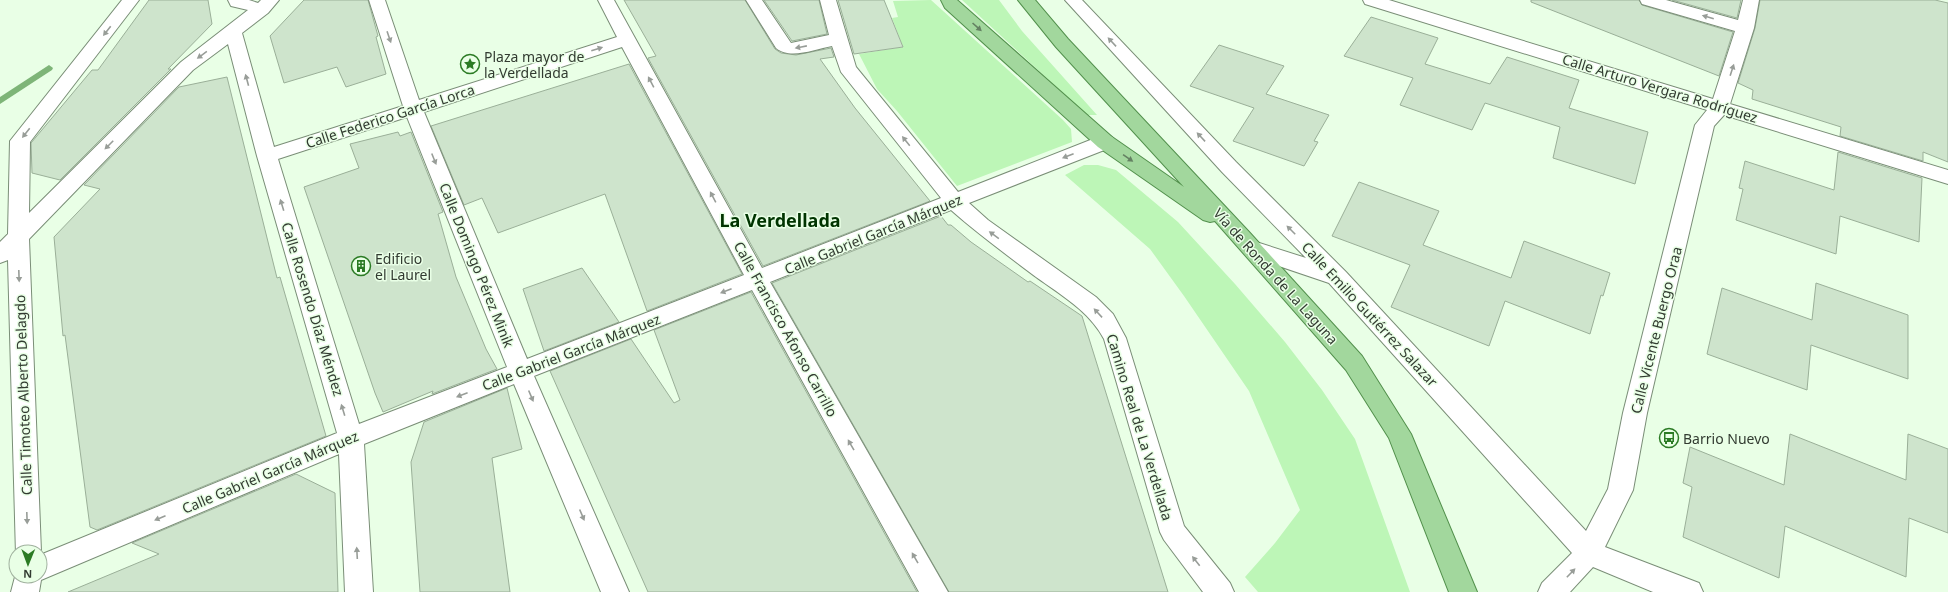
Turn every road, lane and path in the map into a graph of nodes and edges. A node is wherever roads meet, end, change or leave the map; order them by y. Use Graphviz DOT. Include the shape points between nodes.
graph roads {
  1 [pos="131,0"];
  2 [pos="236,0"];
  3 [pos="606,0"];
  4 [pos="754,0"];
  5 [pos="828,0"];
  6 [pos="949,0"];
  7 [pos="1026,0"];
  8 [pos="1072,0"];
  9 [pos="1648,0"];
  10 [pos="1751,0"];
  11 [pos="381,1"];
  12 [pos="1382,1"];
  13 [pos="267,4"];
  14 [pos="1745,28"];
  15 [pos="234,32"];
  16 [pos="628,39"];
  17 [pos="839,40"];
  18 [pos="1720,107"];
  19 [pos="413,109"];
  20 [pos="1105,142"];
  21 [pos="267,156"];
  22 [pos="1948,177"];
  23 [pos="954,201"];
  24 [pos="18,237"];
  25 [pos="1248,243"];
  26 [pos="0,255"];
  27 [pos="1338,278"];
  28 [pos="757,279"];
  29 [pos="520,371"];
  30 [pos="351,438"];
  31 [pos="28,544"];
  32 [pos="1589,553"];
  33 [pos="48,565"];
  34 [pos="1680,591"];
  35 [pos="359,592"];
  36 [pos="616,592"];
  37 [pos="934,592"];
  38 [pos="1220,592"];
  39 [pos="1463,592"];
  40 [pos="1552,592"];
  1 -- 24 [label="street, Calle Timoteo Alberto Delagdo, one-way" via="20,140"];
  2 -- 13 [label="street"];
  3 -- 16 [label="street, Calle Francisco Afonso Carrillo"];
  17 -- 4 [label="street, one-way" via="786,48"];
  5 -- 17 [label="street, Camino Real de La Verdellada"];
  6 -- 20 [label="main road, one-way"];
  7 -- 25 [label="main road, Vía de Ronda de La Laguna" via="1062,43"];
  27 -- 8 [label="street, Calle Emilio Gutiérrez Salazar, one-way"];
  14 -- 9 [label="street, one-way"];
  10 -- 14 [label="street"];
  11 -- 19 [label="street, Calle Domingo Pérez Minik, one-way"];
  12 -- 18 [label="street, Calle Arturo Vergara Rodríguez"];
  13 -- 15 [label="street"];
  18 -- 14 [label="street, one-way"];
  21 -- 15 [label="street, Calle Rosendo Díaz Méndez, one-way"];
  15 -- 24 [label="street, one-way" via="187,66"];
  19 -- 16 [label="street, Calle Federico García Lorca, one-way"];
  28 -- 16 [label="street, Calle Francisco Afonso Carrillo, one-way"];
  23 -- 17 [label="street, Camino Real de La Verdellada, one-way" via="847,68"];
  18 -- 22 [label="street, Calle Arturo Vergara Rodríguez"];
  18 -- 32 [label="street, Calle Vicente Buergo Oraa" via="1705,126 1620,490"];
  19 -- 21 [label="street, Calle Federico García Lorca"];
  19 -- 29 [label="street, Calle Domingo Pérez Minik, one-way"];
  20 -- 23 [label="street, Calle Gabriel García Márquez, one-way"];
  20 -- 25 [label="main road, one-way"];
  30 -- 21 [label="street, Calle Rosendo Díaz Méndez, one-way"];
  23 -- 28 [label="street, Calle Gabriel García Márquez"];
  38 -- 23 [label="street, Camino Real de La Verdellada, one-way" via="1173,532 1115,338 1104,320 1088,303 981,225"];
  24 -- 26 [label="street"];
  24 -- 31 [label="street, Calle Timoteo Alberto Delagdo, one-way"];
  25 -- 27 [label="street"];
  25 -- 39 [label="main road, Vía de Ronda de La Laguna" via="1354,363 1399,434"];
  27 -- 32 [label="street, Calle Emilio Gutiérrez Salazar"];
  28 -- 29 [label="street, Calle Gabriel García Márquez, one-way"];
  37 -- 28 [label="street, Calle Francisco Afonso Carrillo, one-way"];
  29 -- 30 [label="street, Calle Gabriel García Márquez, one-way"];
  29 -- 36 [label="street, Calle Domingo Pérez Minik, one-way"];
  30 -- 33 [label="street, Calle Gabriel García Márquez, one-way"];
  35 -- 30 [label="street, Calle Rosendo Díaz Méndez, one-way"];
  32 -- 34 [label="street, Calle Emilio Gutiérrez Salazar"];
  40 -- 32 [label="street, Calle Vicente Buergo Oraa, one-way"];
}
